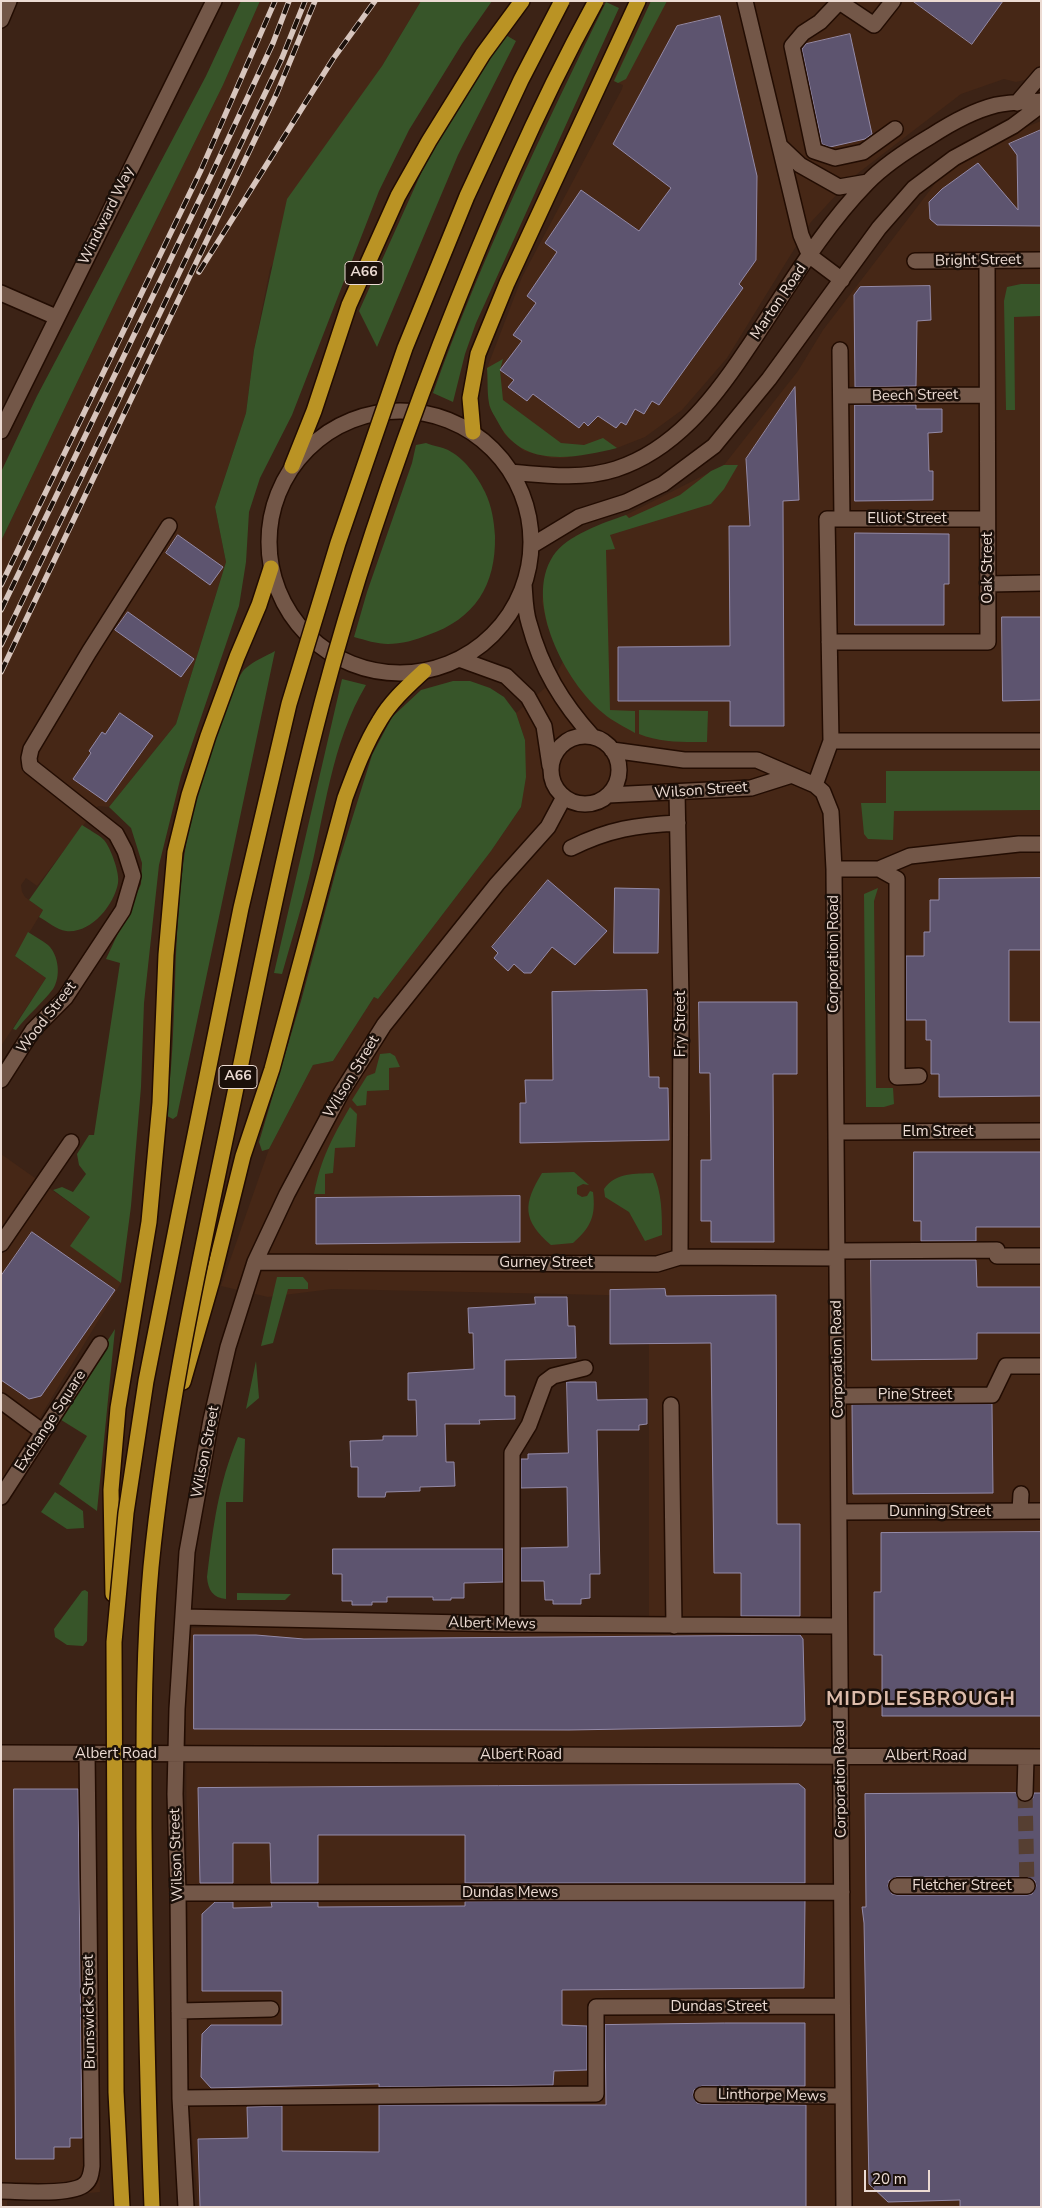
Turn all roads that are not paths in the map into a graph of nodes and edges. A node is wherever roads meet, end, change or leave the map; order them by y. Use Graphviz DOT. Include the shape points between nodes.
graph roads {
  1 [pos="9,1"];
  2 [pos="214,1"];
  3 [pos="522,1"];
  4 [pos="562,1"];
  5 [pos="596,1"];
  6 [pos="638,1"];
  7 [pos="745,1"];
  8 [pos="893,1"];
  9 [pos="838,2"];
  10 [pos="1,20"];
  11 [pos="1041,75"];
  12 [pos="1041,100"];
  13 [pos="1017,103"];
  14 [pos="1041,105"];
  15 [pos="895,129"];
  16 [pos="780,146"];
  17 [pos="868,182"];
  18 [pos="810,256"];
  19 [pos="987,260"];
  20 [pos="1041,260"];
  21 [pos="915,261"];
  22 [pos="842,280"];
  23 [pos="1,293"];
  24 [pos="56,316"];
  25 [pos="840,350"];
  26 [pos="987,395"];
  27 [pos="842,396"];
  28 [pos="1,431"];
  29 [pos="472,432"];
  30 [pos="292,466"];
  31 [pos="511,472"];
  32 [pos="834,519"];
  33 [pos="988,519"];
  34 [pos="169,526"];
  35 [pos="531,546"];
  36 [pos="271,568"];
  37 [pos="1041,583"];
  38 [pos="524,584"];
  39 [pos="988,584"];
  40 [pos="829,642"];
  41 [pos="459,659"];
  42 [pos="424,671"];
  43 [pos="594,737"];
  44 [pos="831,741"];
  45 [pos="1041,741"];
  46 [pos="612,750"];
  47 [pos="551,767"];
  48 [pos="792,775"];
  49 [pos="815,784"];
  50 [pos="677,792"];
  51 [pos="608,795"];
  52 [pos="564,798"];
  53 [pos="678,823"];
  54 [pos="1041,844"];
  55 [pos="571,848"];
  56 [pos="879,869"];
  57 [pos="834,870"];
  58 [pos="919,1076"];
  59 [pos="1,1080"];
  60 [pos="1041,1131"];
  61 [pos="836,1132"];
  62 [pos="71,1142"];
  63 [pos="1,1244"];
  64 [pos="837,1254"];
  65 [pos="1041,1256"];
  66 [pos="680,1257"];
  67 [pos="255,1262"];
  68 [pos="100,1344"];
  69 [pos="1041,1366"];
  70 [pos="585,1368"];
  71 [pos="838,1396"];
  72 [pos="1,1401"];
  73 [pos="671,1404"];
  74 [pos="43,1432"];
  75 [pos="166,1440"];
  76 [pos="1021,1494"];
  77 [pos="1,1497"];
  78 [pos="1041,1511"];
  79 [pos="839,1512"];
  80 [pos="1020,1512"];
  81 [pos="183,1617"];
  82 [pos="512,1624"];
  83 [pos="674,1626"];
  84 [pos="840,1626"];
  85 [pos="114,1642"];
  86 [pos="1,1753"];
  87 [pos="87,1753"];
  88 [pos="176,1754"];
  89 [pos="841,1756"];
  90 [pos="1034,1757"];
  91 [pos="1026,1793"];
  92 [pos="898,1886"];
  93 [pos="1027,1886"];
  94 [pos="842,1892"];
  95 [pos="178,1893"];
  96 [pos="841,2006"];
  97 [pos="271,2010"];
  98 [pos="179,2011"];
  99 [pos="702,2095"];
  100 [pos="842,2096"];
  101 [pos="180,2098"];
  102 [pos="1,2191"];
  103 [pos="122,2207"];
  104 [pos="152,2207"];
  105 [pos="186,2207"];
  106 [pos="844,2207"];
  1 -- 10 [label="street"];
  2 -- 24 [label="street, Windward Way"];
  3 -- 30 [label="highway, A66" via="484,54 398,196 349,306"];
  4 -- 85 [label="highway, A66, bridge" via="467,196 405,348 338,543 289,704 241,908 146,1381 126,1513"];
  5 -- 75 [label="highway, A66, bridge" via="530,131 478,246 368,545 322,702 275,899 196,1278"];
  6 -- 29 [label="highway" via="507,283 478,354 470,398"];
  7 -- 16 [label="street"];
  8 -- 9 [label="street" via="874,25"];
  9 -- 15 [label="street" via="792,46 814,151 835,158 863,152"];
  11 -- 13 [label="street"];
  12 -- 13 [label="street, Marton Road"];
  13 -- 17 [label="street, Marton Road" via="996,105 959,118 910,149"];
  14 -- 22 [label="street" via="1013,126 954,158 914,188 879,228"];
  16 -- 17 [label="street" via="800,165 839,186"];
  16 -- 18 [label="street" via="801,235"];
  17 -- 18 [label="street, Marton Road" via="838,216"];
  18 -- 22 [label="street"];
  18 -- 31 [label="street, Marton Road" via="706,407 668,441 642,458 615,469 566,477"];
  19 -- 20 [label="street, Bright Street"];
  19 -- 21 [label="street, Bright Street"];
  19 -- 26 [label="street, Oak Street"];
  22 -- 35 [label="street" via="769,379 714,446 663,484 626,502 579,517"];
  23 -- 24 [label="street"];
  24 -- 28 [label="street, Windward Way"];
  25 -- 27 [label="street"];
  26 -- 27 [label="street, Beech Street"];
  26 -- 33 [label="street, Oak Street"];
  27 -- 32 [label="street"];
  29 -- 30 [label="street" via="436,416 396,410 356,418 321,437"];
  29 -- 31 [label="street" via="494,450"];
  30 -- 36 [label="street" via="276,498 269,532"];
  31 -- 35 [label="street" via="526,507"];
  32 -- 33 [label="street, Elliot Street"];
  32 -- 40 [label="street"];
  33 -- 39 [label="street, Oak Street"];
  34 -- 59 [label="street, Wood Street" via="89,652 31,749 29,758 35,771 116,834 133,876 123,910 65,998 33,1030"];
  35 -- 38 [label="street"];
  36 -- 42 [label="street" via="282,600 301,628 327,651 365,668 390,673"];
  36 -- 85 [label="highway, bridge" via="260,605 208,736 175,852 166,955 160,1104 149,1222 118,1408 111,1490"];
  37 -- 39 [label="street"];
  38 -- 41 [label="street" via="509,614 487,640"];
  38 -- 43 [label="street" via="528,622 551,682"];
  39 -- 40 [label="street, Oak Street" via="988,642"];
  40 -- 44 [label="street"];
  41 -- 42 [label="street"];
  41 -- 47 [label="street" via="506,676 528,697 544,726"];
  42 -- 75 [label="highway, A66, bridge" via="380,719 360,757 345,798 272,1069 242,1156 212,1280"];
  43 -- 46 [label="street"];
  43 -- 47 [label="street" via="576,738 561,746"];
  44 -- 45 [label="street"];
  44 -- 49 [label="street"];
  46 -- 48 [label="street, Wilson Street" via="684,760 757,760"];
  46 -- 51 [label="street" via="619,768 618,778"];
  47 -- 52 [label="street" via="556,789"];
  48 -- 49 [label="street, Wilson Street"];
  48 -- 50 [label="street, Wilson Street" via="751,788"];
  49 -- 57 [label="street, Corporation Road" via="823,792 831,812"];
  50 -- 51 [label="street, Wilson Street"];
  50 -- 53 [label="street, Fry Street"];
  51 -- 52 [label="street" via="598,802 586,804"];
  52 -- 67 [label="street, Wilson Street" via="548,828 384,1024 311,1146"];
  53 -- 55 [label="street" via="627,828 596,836"];
  53 -- 66 [label="street, Fry Street"];
  54 -- 56 [label="street" via="910,856"];
  56 -- 57 [label="street"];
  56 -- 58 [label="street" via="897,879 897,1076"];
  57 -- 61 [label="street, Corporation Road"];
  60 -- 61 [label="street, Elm Street"];
  61 -- 64 [label="street, Corporation Road"];
  62 -- 63 [label="street"];
  64 -- 65 [label="street, Gurney Street" via="997,1250 997,1256"];
  64 -- 66 [label="street, Gurney Street"];
  64 -- 71 [label="street, Corporation Road"];
  66 -- 67 [label="street, Gurney Street" via="657,1264"];
  67 -- 81 [label="street, Wilson Street" via="228,1347 211,1420 187,1552"];
  68 -- 74 [label="street, Exchange Square"];
  69 -- 71 [label="street, Pine Street" via="1015,1371 1006,1366 992,1394"];
  70 -- 82 [label="street" via="553,1376 545,1382 529,1425 512,1453"];
  71 -- 79 [label="street, Corporation Road"];
  72 -- 74 [label="street"];
  73 -- 83 [label="street"];
  74 -- 77 [label="street, Exchange Square"];
  75 -- 104 [label="highway, A66, bridge" via="151,1569 144,1680 147,2059"];
  76 -- 80 [label="street"];
  78 -- 80 [label="street, Dunning Street"];
  79 -- 80 [label="street, Dunning Street"];
  79 -- 84 [label="street, Corporation Road"];
  81 -- 82 [label="street, Albert Mews"];
  81 -- 88 [label="street, Wilson Street"];
  82 -- 83 [label="street, Albert Mews"];
  83 -- 84 [label="street, Albert Mews"];
  84 -- 89 [label="street, Corporation Road"];
  85 -- 103 [label="highway, A66, bridge" via="116,2092"];
  86 -- 87 [label="street, Albert Road"];
  87 -- 88 [label="street, Albert Road"];
  87 -- 102 [label="street, Brunswick Street" via="90,2178 86,2184 70,2190"];
  88 -- 89 [label="street, Albert Road"];
  88 -- 95 [label="street, Wilson Street"];
  89 -- 90 [label="street, Albert Road"];
  89 -- 94 [label="street, Corporation Road"];
  90 -- 91 [label="street"];
  92 -- 93 [label="street, Fletcher Street"];
  94 -- 95 [label="street, Dundas Mews"];
  94 -- 96 [label="street, Corporation Road"];
  95 -- 98 [label="street, Wilson Street"];
  96 -- 100 [label="street, Corporation Road"];
  96 -- 101 [label="street, Dundas Street" via="596,2007 596,2094"];
  97 -- 98 [label="street"];
  98 -- 101 [label="street, Wilson Street"];
  99 -- 100 [label="street, Linthorpe Mews"];
  100 -- 106 [label="street, Corporation Road"];
  101 -- 105 [label="street, Wilson Street"];
}
